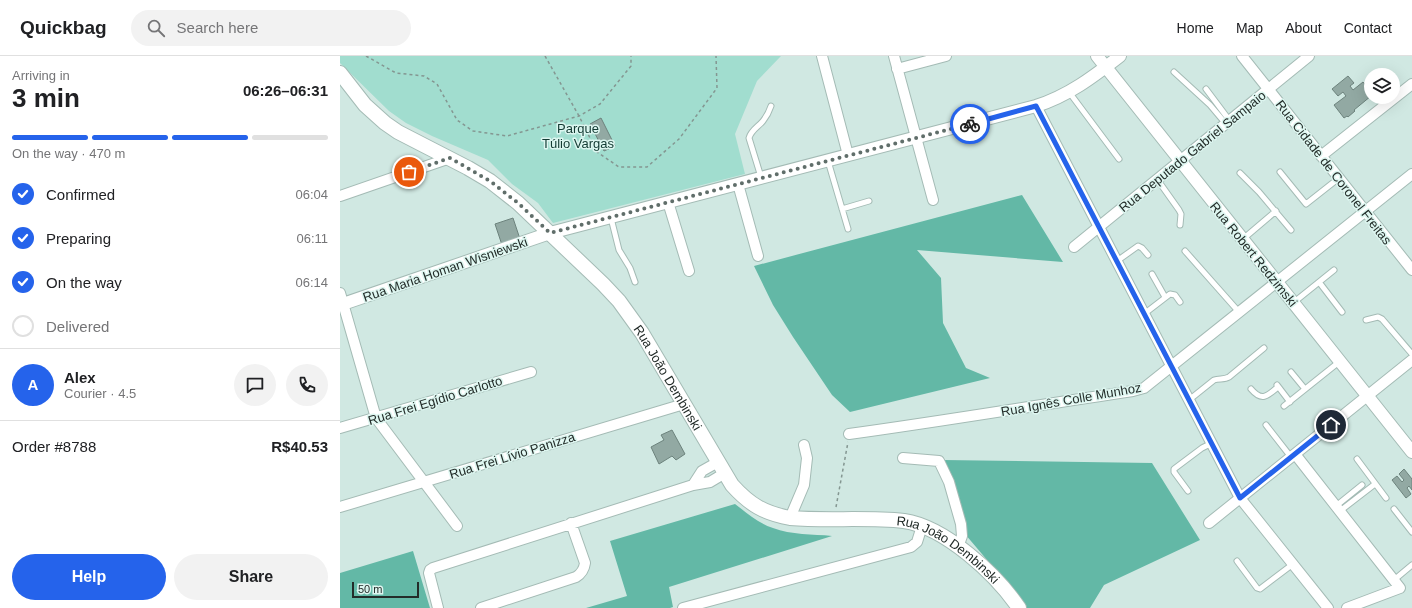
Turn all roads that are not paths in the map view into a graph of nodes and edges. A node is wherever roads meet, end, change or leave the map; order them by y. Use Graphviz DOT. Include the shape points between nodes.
graph roads {
  1 [pos="822,56"];
  2 [pos="894,56"];
  3 [pos="946,56"];
  4 [pos="1097,56"];
  5 [pos="1120,56"];
  6 [pos="1242,56"];
  7 [pos="1309,56"];
  8 [pos="1106,67"];
  9 [pos="897,69"];
  10 [pos="1174,72"];
  11 [pos="340,74"];
  12 [pos="1412,84"];
  13 [pos="1206,89"];
  14 [pos="1268,89"];
  15 [pos="1069,92"];
  16 [pos="771,106"];
  17 [pos="1036,106"];
  18 [pos="1228,122"];
  19 [pos="916,138"];
  20 [pos="848,155"];
  21 [pos="1321,156"];
  22 [pos="450,158"];
  23 [pos="1119,159"];
  24 [pos="828,160"];
  25 [pos="1180,161"];
  26 [pos="1280,172"];
  27 [pos="1240,173"];
  28 [pos="1412,174"];
  29 [pos="761,178"];
  30 [pos="1339,178"];
  31 [pos="1158,179"];
  32 [pos="738,184"];
  33 [pos="340,196"];
  34 [pos="933,200"];
  35 [pos="668,202"];
  36 [pos="869,202"];
  37 [pos="842,209"];
  38 [pos="1276,211"];
  39 [pos="1365,211"];
  40 [pos="611,217"];
  41 [pos="1180,225"];
  42 [pos="1098,227"];
  43 [pos="848,229"];
  44 [pos="1291,230"];
  45 [pos="550,233"];
  46 [pos="1242,239"];
  47 [pos="1074,247"];
  48 [pos="1185,251"];
  49 [pos="1148,255"];
  50 [pos="758,256"];
  51 [pos="1117,261"];
  52 [pos="1334,270"];
  53 [pos="1412,270"];
  54 [pos="689,271"];
  55 [pos="1152,274"];
  56 [pos="635,282"];
  57 [pos="1277,282"];
  58 [pos="1319,282"];
  59 [pos="1165,297"];
  60 [pos="341,301"];
  61 [pos="1180,302"];
  62 [pos="1293,303"];
  63 [pos="1239,312"];
  64 [pos="1342,312"];
  65 [pos="1144,314"];
  66 [pos="1366,320"];
  67 [pos="1264,348"];
  68 [pos="1411,361"];
  69 [pos="1340,362"];
  70 [pos="1172,366"];
  71 [pos="531,372"];
  72 [pos="1292,372"];
  73 [pos="1251,389"];
  74 [pos="1305,389"];
  75 [pos="1368,396"];
  76 [pos="1189,400"];
  77 [pos="1290,402"];
  78 [pos="684,404"];
  79 [pos="1284,406"];
  80 [pos="376,418"];
  81 [pos="1266,425"];
  82 [pos="340,428"];
  83 [pos="849,434"];
  84 [pos="1212,443"];
  85 [pos="804,445"];
  86 [pos="1412,452"];
  87 [pos="1293,455"];
  88 [pos="903,458"];
  89 [pos="1357,459"];
  90 [pos="721,467"];
  91 [pos="424,482"];
  92 [pos="1375,484"];
  93 [pos="1362,485"];
  94 [pos="1188,491"];
  95 [pos="1240,498"];
  96 [pos="1386,498"];
  97 [pos="340,507"];
  98 [pos="1338,509"];
  99 [pos="1394,509"];
  100 [pos="790,518"];
  101 [pos="572,523"];
  102 [pos="1209,523"];
  103 [pos="457,526"];
  104 [pos="922,526"];
  105 [pos="1412,532"];
  106 [pos="958,547"];
  107 [pos="1237,561"];
  108 [pos="1293,564"];
  109 [pos="1412,565"];
  110 [pos="1397,584"];
  111 [pos="438,608"];
  112 [pos="481,608"];
  113 [pos="683,608"];
  114 [pos="1019,608"];
  115 [pos="1328,608"];
  116 [pos="1346,608"];
  1 -- 20 [label="street"];
  2 -- 9 [label="street"];
  3 -- 9 [label="street"];
  4 -- 8 [label="street, Rua Robert Redzimski"];
  5 -- 8 [label="street, Rua Maria Homan Wisniewski"];
  6 -- 14 [label="street, Rua Cidade de Coronel Freitas"];
  7 -- 14 [label="street, Rua Deputado Gabriel Sampaio"];
  8 -- 15 [label="street, Rua Maria Homan Wisniewski"];
  8 -- 25 [label="street, Rua Robert Redzimski"];
  9 -- 19 [label="street"];
  10 -- 18 [label="lane"];
  11 -- 22 [label="main road, Rua João Dembinski" via="385,123"];
  12 -- 21 [label="street"];
  13 -- 18 [label="lane"];
  14 -- 18 [label="street, Rua Deputado Gabriel Sampaio"];
  14 -- 21 [label="street, Rua Cidade de Coronel Freitas"];
  15 -- 17 [label="street, Rua Maria Homan Wisniewski"];
  15 -- 23 [label="lane"];
  16 -- 29 [label="lane" via="763,122 749,138"];
  17 -- 19 [label="street, Rua Maria Homan Wisniewski"];
  17 -- 42 [label="street"];
  18 -- 25 [label="street, Rua Deputado Gabriel Sampaio"];
  19 -- 20 [label="street, Rua Maria Homan Wisniewski"];
  19 -- 34 [label="street"];
  20 -- 24 [label="street, Rua Maria Homan Wisniewski"];
  21 -- 30 [label="street, Rua Cidade de Coronel Freitas"];
  22 -- 33 [label="street"];
  22 -- 45 [label="main road, Rua João Dembinski" via="490,181"];
  24 -- 29 [label="street, Rua Maria Homan Wisniewski"];
  24 -- 37 [label="lane"];
  25 -- 31 [label="street, Rua Deputado Gabriel Sampaio"];
  25 -- 46 [label="street, Rua Robert Redzimski"];
  26 -- 30 [label="lane" via="1306,204"];
  27 -- 38 [label="lane"];
  28 -- 39 [label="street, Rua Ignês Colle Munhoz"];
  29 -- 32 [label="street, Rua Maria Homan Wisniewski"];
  30 -- 39 [label="street, Rua Cidade de Coronel Freitas"];
  31 -- 41 [label="lane" via="1181,214"];
  31 -- 42 [label="street, Rua Deputado Gabriel Sampaio"];
  32 -- 35 [label="street, Rua Maria Homan Wisniewski"];
  32 -- 50 [label="street"];
  35 -- 40 [label="street, Rua Maria Homan Wisniewski"];
  35 -- 54 [label="street"];
  36 -- 37 [label="lane"];
  37 -- 43 [label="lane"];
  38 -- 44 [label="lane"];
  38 -- 46 [label="lane"];
  39 -- 53 [label="street, Rua Cidade de Coronel Freitas"];
  39 -- 57 [label="street, Rua Ignês Colle Munhoz"];
  40 -- 45 [label="street, Rua Maria Homan Wisniewski"];
  40 -- 56 [label="lane" via="619,250 628,263"];
  42 -- 47 [label="street, Rua Deputado Gabriel Sampaio"];
  42 -- 51 [label="street"];
  45 -- 60 [label="street, Rua Maria Homan Wisniewski"];
  45 -- 78 [label="main road, Rua João Dembinski" via="603,284 632,317"];
  46 -- 57 [label="street, Rua Robert Redzimski"];
  48 -- 63 [label="lane"];
  49 -- 51 [label="lane" via="1138,246"];
  51 -- 65 [label="street"];
  52 -- 58 [label="lane"];
  55 -- 59 [label="lane"];
  57 -- 62 [label="street, Rua Robert Redzimski"];
  57 -- 63 [label="street, Rua Ignês Colle Munhoz"];
  58 -- 62 [label="lane"];
  58 -- 64 [label="lane"];
  59 -- 61 [label="lane" via="1173,294"];
  59 -- 65 [label="lane"];
  60 -- 80 [label="street"];
  62 -- 69 [label="street, Rua Robert Redzimski"];
  63 -- 70 [label="street, Rua Ignês Colle Munhoz"];
  65 -- 70 [label="street"];
  66 -- 68 [label="lane" via="1378,317 1382,319"];
  67 -- 76 [label="lane" via="1229,377 1214,380"];
  68 -- 75 [label="street"];
  69 -- 74 [label="lane"];
  69 -- 75 [label="street, Rua Robert Redzimski"];
  70 -- 76 [label="street"];
  70 -- 83 [label="street, Rua Ignês Colle Munhoz" via="1148,385 1133,391"];
  71 -- 80 [label="street, Rua Frei Egídio Carlotto"];
  72 -- 74 [label="lane"];
  73 -- 77 [label="lane" via="1256,396 1262,397 1267,396 1277,386"];
  74 -- 77 [label="lane"];
  75 -- 86 [label="street, Rua Robert Redzimski"];
  75 -- 87 [label="street"];
  76 -- 84 [label="street"];
  77 -- 79 [label="lane"];
  78 -- 90 [label="main road, Rua João Dembinski"];
  78 -- 91 [label="street, Rua Frei Lívio Panizza"];
  80 -- 82 [label="street, Rua Frei Egídio Carlotto"];
  80 -- 91 [label="street"];
  81 -- 87 [label="lane"];
  84 -- 94 [label="lane" via="1174,469 1175,475"];
  84 -- 95 [label="street"];
  85 -- 100 [label="street" via="807,458 804,485"];
  87 -- 95 [label="street"];
  87 -- 98 [label="street"];
  88 -- 106 [label="street" via="939,461 952,489 962,530"];
  89 -- 92 [label="lane"];
  90 -- 100 [label="main road, Rua João Dembinski" via="732,485 750,503 762,510"];
  90 -- 101 [label="street" via="710,482"];
  91 -- 97 [label="street, Rua Frei Lívio Panizza"];
  91 -- 103 [label="street"];
  92 -- 96 [label="lane"];
  92 -- 98 [label="lane"];
  93 -- 98 [label="lane"];
  95 -- 102 [label="street"];
  95 -- 108 [label="street"];
  98 -- 110 [label="street"];
  99 -- 105 [label="lane"];
  100 -- 104 [label="main road, Rua João Dembinski" via="895,521"];
  101 -- 111 [label="street" via="430,570"];
  101 -- 112 [label="street" via="585,563 579,575"];
  104 -- 106 [label="main road, Rua João Dembinski"];
  104 -- 113 [label="street" via="917,542 911,547"];
  106 -- 114 [label="main road, Rua João Dembinski" via="994,578"];
  107 -- 108 [label="lane" via="1260,589"];
  108 -- 115 [label="street"];
  109 -- 110 [label="lane"];
  110 -- 116 [label="street"];
}
